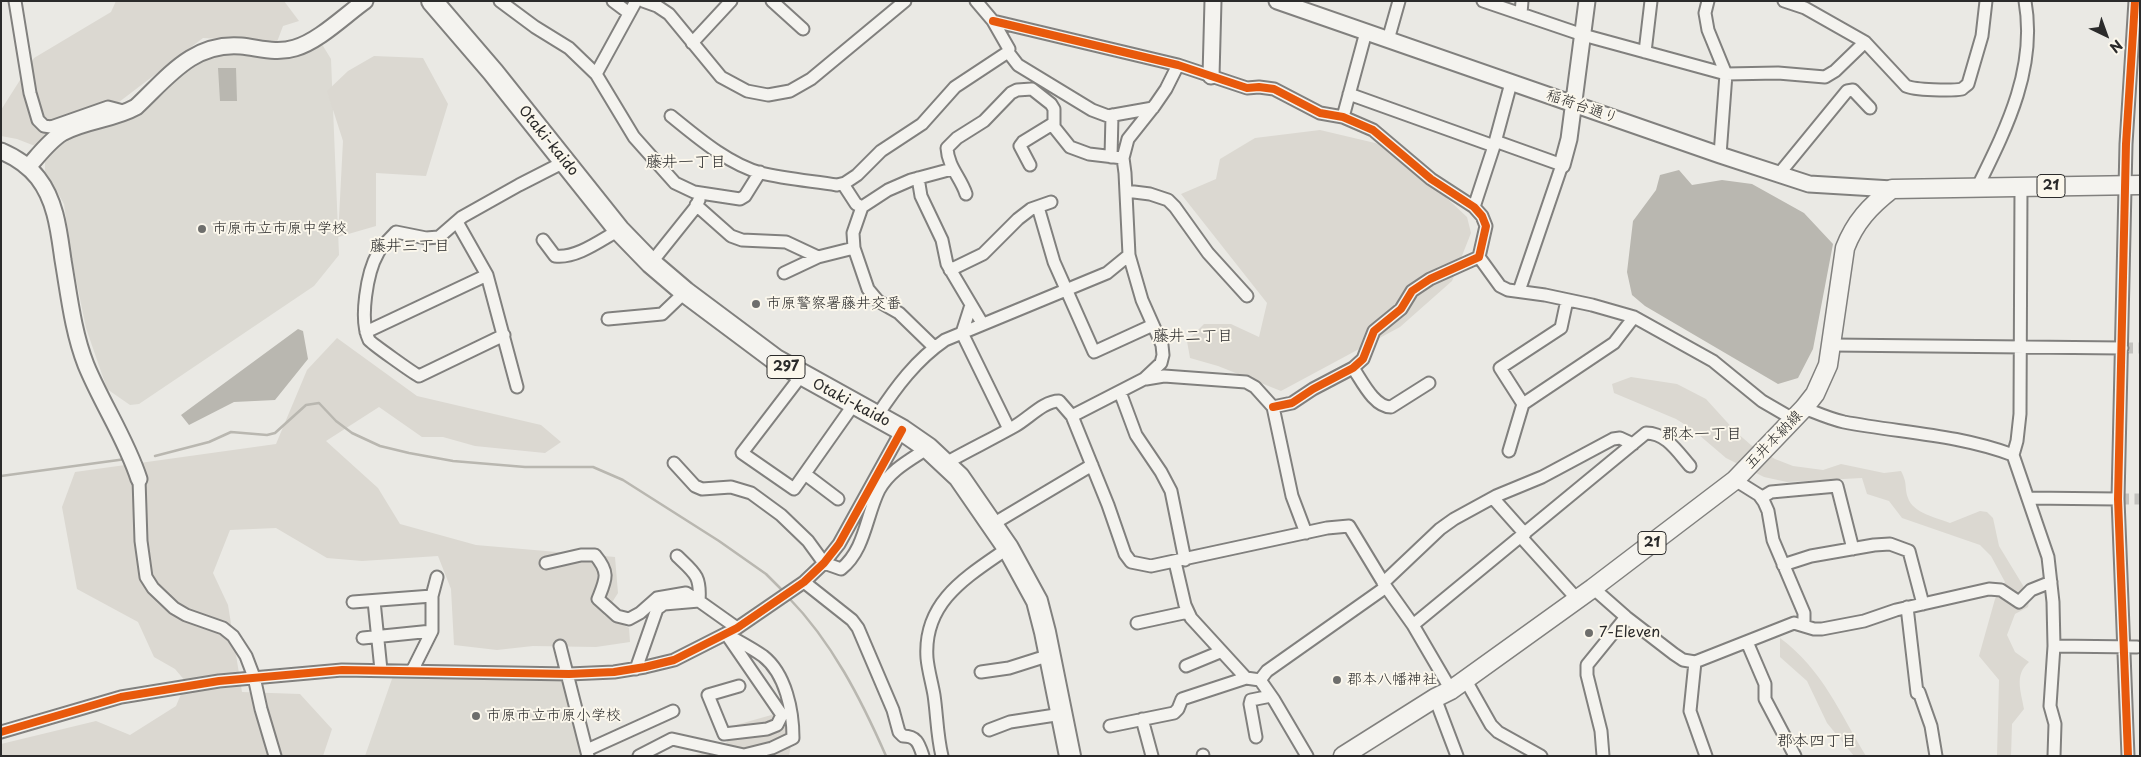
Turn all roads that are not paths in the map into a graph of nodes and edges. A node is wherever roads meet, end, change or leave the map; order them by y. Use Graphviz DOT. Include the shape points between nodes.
graph roads {
  1 [pos="15,1"];
  2 [pos="365,1"];
  3 [pos="432,1"];
  4 [pos="500,1"];
  5 [pos="613,1"];
  6 [pos="636,1"];
  7 [pos="643,1"];
  8 [pos="731,1"];
  9 [pos="772,1"];
  10 [pos="905,1"];
  11 [pos="976,1"];
  12 [pos="1213,1"];
  13 [pos="1278,1"];
  14 [pos="1400,1"];
  15 [pos="1483,1"];
  16 [pos="1522,1"];
  17 [pos="1587,1"];
  18 [pos="1651,1"];
  19 [pos="1708,1"];
  20 [pos="1784,1"];
  21 [pos="1986,1"];
  22 [pos="2025,1"];
  23 [pos="2135,1"];
  24 [pos="629,13"];
  25 [pos="1521,14"];
  26 [pos="993,21"];
  27 [pos="803,29"];
  28 [pos="1366,32"];
  29 [pos="1583,35"];
  30 [pos="1388,40"];
  31 [pos="1865,42"];
  32 [pos="692,43"];
  33 [pos="1008,52"];
  34 [pos="1645,52"];
  35 [pos="1178,65"];
  36 [pos="596,74"];
  37 [pos="1726,74"];
  38 [pos="1211,76"];
  39 [pos="1511,83"];
  40 [pos="1349,94"];
  41 [pos="1573,104"];
  42 [pos="1153,108"];
  43 [pos="1870,108"];
  44 [pos="127,112"];
  45 [pos="1112,115"];
  46 [pos="671,116"];
  47 [pos="1342,117"];
  48 [pos="1054,123"];
  49 [pos="1495,143"];
  50 [pos="1,150"];
  51 [pos="1720,155"];
  52 [pos="1117,158"];
  53 [pos="564,162"];
  54 [pos="1030,164"];
  55 [pos="1562,165"];
  56 [pos="28,167"];
  57 [pos="952,168"];
  58 [pos="760,172"];
  59 [pos="1779,174"];
  60 [pos="918,178"];
  61 [pos="843,184"];
  62 [pos="2132,185"];
  63 [pos="2021,187"];
  64 [pos="1977,188"];
  65 [pos="1892,189"];
  66 [pos="1126,191"];
  67 [pos="701,193"];
  68 [pos="966,194"];
  69 [pos="1051,202"];
  70 [pos="696,205"];
  71 [pos="1038,206"];
  72 [pos="862,207"];
  73 [pos="1474,207"];
  74 [pos="457,222"];
  75 [pos="619,230"];
  76 [pos="543,240"];
  77 [pos="854,248"];
  78 [pos="1128,255"];
  79 [pos="1479,257"];
  80 [pos="818,258"];
  81 [pos="651,263"];
  82 [pos="950,270"];
  83 [pos="784,273"];
  84 [pos="487,275"];
  85 [pos="1066,289"];
  86 [pos="1519,291"];
  87 [pos="685,292"];
  88 [pos="1247,296"];
  89 [pos="1567,300"];
  90 [pos="971,305"];
  91 [pos="1634,317"];
  92 [pos="608,320"];
  93 [pos="982,323"];
  94 [pos="1153,325"];
  95 [pos="366,332"];
  96 [pos="962,334"];
  97 [pos="504,335"];
  98 [pos="1832,345"];
  99 [pos="2021,346"];
  100 [pos="934,348"];
  101 [pos="2122,348"];
  102 [pos="1353,368"];
  103 [pos="801,376"];
  104 [pos="1144,379"];
  105 [pos="1429,382"];
  106 [pos="517,387"];
  107 [pos="1120,392"];
  108 [pos="854,404"];
  109 [pos="1523,404"];
  110 [pos="1273,407"];
  111 [pos="1799,414"];
  112 [pos="877,416"];
  113 [pos="1072,416"];
  114 [pos="1009,429"];
  115 [pos="902,430"];
  116 [pos="1633,444"];
  117 [pos="928,448"];
  118 [pos="1509,451"];
  119 [pos="2013,454"];
  120 [pos="674,463"];
  121 [pos="946,463"];
  122 [pos="1092,465"];
  123 [pos="1690,466"];
  124 [pos="805,474"];
  125 [pos="139,479"];
  126 [pos="1735,480"];
  127 [pos="1493,498"];
  128 [pos="1761,498"];
  129 [pos="2028,498"];
  130 [pos="838,499"];
  131 [pos="2118,500"];
  132 [pos="993,524"];
  133 [pos="1306,533"];
  134 [pos="1523,536"];
  135 [pos="1008,548"];
  136 [pos="1853,549"];
  137 [pos="677,556"];
  138 [pos="1180,561"];
  139 [pos="546,563"];
  140 [pos="824,563"];
  141 [pos="1783,565"];
  142 [pos="437,577"];
  143 [pos="804,582"];
  144 [pos="2051,582"];
  145 [pos="1384,585"];
  146 [pos="1593,588"];
  147 [pos="432,596"];
  148 [pos="1578,599"];
  149 [pos="353,602"];
  150 [pos="374,602"];
  151 [pos="699,602"];
  152 [pos="1922,604"];
  153 [pos="1907,607"];
  154 [pos="1188,612"];
  155 [pos="1626,617"];
  156 [pos="1137,623"];
  157 [pos="1413,625"];
  158 [pos="1804,625"];
  159 [pos="736,628"];
  160 [pos="432,631"];
  161 [pos="726,634"];
  162 [pos="378,636"];
  163 [pos="363,638"];
  164 [pos="1747,642"];
  165 [pos="560,646"];
  166 [pos="2054,646"];
  167 [pos="2123,646"];
  168 [pos="2137,646"];
  169 [pos="1220,652"];
  170 [pos="1050,655"];
  171 [pos="1695,662"];
  172 [pos="1186,666"];
  173 [pos="636,669"];
  174 [pos="381,670"];
  175 [pos="412,671"];
  176 [pos="982,672"];
  177 [pos="569,674"];
  178 [pos="254,678"];
  179 [pos="1246,678"];
  180 [pos="1465,679"];
  181 [pos="1260,680"];
  182 [pos="739,686"];
  183 [pos="1450,690"];
  184 [pos="1271,696"];
  185 [pos="1434,698"];
  186 [pos="673,711"];
  187 [pos="1062,714"];
  188 [pos="1142,719"];
  189 [pos="1110,726"];
  190 [pos="989,730"];
  191 [pos="1,732"];
  192 [pos="1256,738"];
  193 [pos="587,753"];
  194 [pos="276,756"];
  195 [pos="639,756"];
  196 [pos="923,756"];
  197 [pos="942,756"];
  198 [pos="1070,756"];
  199 [pos="1152,756"];
  200 [pos="1308,756"];
  201 [pos="1343,756"];
  202 [pos="1457,756"];
  203 [pos="1541,756"];
  204 [pos="1603,756"];
  205 [pos="1706,756"];
  206 [pos="1795,756"];
  207 [pos="1936,756"];
  208 [pos="2054,756"];
  209 [pos="2128,756"];
  1 -- 44 [label="street" via="30,94 38,120 44,126 51,127 108,107"];
  2 -- 44 [label="street" via="318,38 293,49 270,51 222,45 194,55"];
  3 -- 53 [label="highway, Otaki-kaido / 297"];
  4 -- 36 [label="street" via="569,48"];
  5 -- 24 [label="street"];
  6 -- 24 [label="street"];
  7 -- 32 [label="street" via="669,14"];
  8 -- 32 [label="street"];
  9 -- 27 [label="street"];
  10 -- 32 [label="street" via="811,79 790,91 768,94 747,91 730,83 721,78"];
  11 -- 26 [label="street"];
  12 -- 38 [label="street"];
  13 -- 28 [label="street, 稲荷台通り"];
  14 -- 30 [label="street"];
  15 -- 25 [label="street"];
  16 -- 25 [label="street"];
  17 -- 29 [label="street"];
  18 -- 34 [label="street"];
  19 -- 37 [label="street" via="1705,13 1708,30"];
  20 -- 31 [label="street" via="1805,8"];
  21 -- 31 [label="street" via="1982,36 1968,84 1962,89 1912,89 1885,66"];
  22 -- 64 [label="street" via="2028,23 2021,86 2007,126"];
  23 -- 62 [label="street"];
  24 -- 36 [label="street"];
  25 -- 29 [label="street"];
  26 -- 33 [label="street"];
  26 -- 35 [label="street"];
  28 -- 30 [label="street, 稲荷台通り"];
  28 -- 40 [label="street"];
  29 -- 34 [label="street"];
  29 -- 41 [label="street"];
  30 -- 39 [label="street, 稲荷台通り"];
  31 -- 37 [label="street" via="1825,77 1778,73"];
  33 -- 45 [label="street" via="1018,64 1092,110"];
  33 -- 61 [label="street" via="955,87 922,124 881,151"];
  34 -- 37 [label="street"];
  35 -- 38 [label="street"];
  35 -- 42 [label="street"];
  36 -- 67 [label="street" via="634,137 676,183"];
  37 -- 51 [label="street"];
  38 -- 47 [label="street" via="1248,88 1274,89 1320,113"];
  39 -- 41 [label="street, 稲荷台通り"];
  39 -- 49 [label="street"];
  40 -- 47 [label="street"];
  40 -- 49 [label="street"];
  41 -- 51 [label="street, 稲荷台通り"];
  41 -- 55 [label="street"];
  42 -- 45 [label="street"];
  42 -- 52 [label="street"];
  43 -- 59 [label="street" via="1853,90 1847,91"];
  44 -- 56 [label="street" via="62,133"];
  45 -- 52 [label="street"];
  46 -- 58 [label="street" via="702,141"];
  47 -- 73 [label="street" via="1373,130 1431,179"];
  48 -- 52 [label="street" via="1070,147"];
  48 -- 54 [label="street" via="1020,146"];
  48 -- 57 [label="street" via="1051,104 1032,89 1017,90 984,121 950,143 946,148"];
  49 -- 55 [label="street"];
  49 -- 73 [label="street"];
  50 -- 56 [label="street"];
  51 -- 59 [label="street, 稲荷台通り"];
  52 -- 66 [label="street"];
  53 -- 74 [label="street"];
  53 -- 75 [label="highway, Otaki-kaido / 297"];
  55 -- 86 [label="street"];
  56 -- 125 [label="street" via="39,179 54,210 72,318 86,364 133,460"];
  57 -- 60 [label="street"];
  57 -- 68 [label="street"];
  58 -- 61 [label="street"];
  58 -- 67 [label="street" via="746,196 740,199"];
  59 -- 65 [label="street, 稲荷台通り" via="1810,184"];
  60 -- 72 [label="street" via="888,190"];
  60 -- 82 [label="street" via="921,196 942,240"];
  61 -- 72 [label="street" via="856,204"];
  62 -- 63 [label="main road, 21"];
  62 -- 101 [label="street"];
  63 -- 64 [label="main road, 21"];
  63 -- 99 [label="street"];
  64 -- 65 [label="main road, 21"];
  65 -- 98 [label="main road, 五井本納線 / 21" via="1862,216 1849,237"];
  66 -- 78 [label="street"];
  66 -- 88 [label="street" via="1168,200 1208,253"];
  67 -- 70 [label="street"];
  69 -- 71 [label="street"];
  70 -- 80 [label="street" via="731,236 742,240 786,242"];
  70 -- 81 [label="street"];
  71 -- 82 [label="street" via="1018,219 983,254"];
  71 -- 85 [label="street" via="1054,262"];
  72 -- 77 [label="street" via="853,233"];
  73 -- 79 [label="street" via="1486,226"];
  74 -- 84 [label="street"];
  74 -- 95 [label="street" via="439,237 396,232 378,251 363,314"];
  75 -- 76 [label="street" via="561,257 554,256"];
  75 -- 81 [label="highway, Otaki-kaido / 297"];
  77 -- 80 [label="street"];
  77 -- 100 [label="street" via="868,289 878,301 899,313"];
  78 -- 85 [label="street" via="1107,272"];
  78 -- 94 [label="street"];
  79 -- 86 [label="street" via="1500,286"];
  79 -- 102 [label="street" via="1430,279 1412,291 1401,309 1374,331 1363,359"];
  80 -- 83 [label="street"];
  81 -- 87 [label="highway, Otaki-kaido / 297"];
  82 -- 90 [label="street"];
  84 -- 95 [label="street"];
  84 -- 97 [label="street"];
  85 -- 93 [label="street"];
  85 -- 94 [label="street" via="1094,352"];
  86 -- 89 [label="street"];
  87 -- 92 [label="street" via="662,314"];
  87 -- 103 [label="highway, Otaki-kaido / 297" via="751,343"];
  89 -- 91 [label="street"];
  89 -- 109 [label="street" via="1561,328 1500,368"];
  90 -- 93 [label="street"];
  90 -- 96 [label="street"];
  91 -- 109 [label="street" via="1614,343"];
  91 -- 111 [label="street" via="1713,361 1762,401"];
  93 -- 96 [label="street"];
  94 -- 104 [label="street" via="1163,355 1157,368"];
  95 -- 97 [label="street" via="375,346 419,376"];
  96 -- 100 [label="street" via="944,340"];
  96 -- 114 [label="street"];
  97 -- 106 [label="street"];
  98 -- 99 [label="street"];
  98 -- 111 [label="main road, 五井本納線 / 21" via="1822,380"];
  99 -- 101 [label="street"];
  99 -- 119 [label="street" via="2020,414"];
  100 -- 112 [label="street" via="896,386"];
  101 -- 131 [label="street"];
  102 -- 105 [label="street" via="1385,407 1391,407"];
  102 -- 110 [label="street" via="1292,403"];
  103 -- 108 [label="highway, Otaki-kaido / 297"];
  103 -- 124 [label="street" via="742,453 794,489"];
  104 -- 107 [label="street"];
  104 -- 110 [label="street" via="1164,376 1246,382"];
  107 -- 113 [label="street"];
  107 -- 138 [label="street" via="1136,435 1171,491"];
  108 -- 112 [label="highway, Otaki-kaido / 297"];
  108 -- 124 [label="street"];
  109 -- 118 [label="street"];
  110 -- 133 [label="street" via="1292,496"];
  111 -- 119 [label="street" via="1954,438"];
  111 -- 126 [label="main road, 五井本納線 / 21"];
  112 -- 115 [label="highway, Otaki-kaido / 297"];
  113 -- 114 [label="street" via="1060,402 1053,401"];
  113 -- 122 [label="street"];
  114 -- 121 [label="street"];
  115 -- 117 [label="highway, Otaki-kaido / 297"];
  115 -- 140 [label="street" via="839,544"];
  116 -- 123 [label="street" via="1646,433 1657,433"];
  116 -- 127 [label="street" via="1620,438 1613,440 1542,478"];
  116 -- 134 [label="street"];
  117 -- 121 [label="highway, Otaki-kaido / 297"];
  117 -- 140 [label="street" via="893,471 879,490 850,561 841,569"];
  119 -- 129 [label="street"];
  120 -- 140 [label="street" via="695,486 702,489 731,487 750,493 781,515 808,541"];
  121 -- 132 [label="highway, Otaki-kaido / 297"];
  122 -- 132 [label="street"];
  122 -- 138 [label="street" via="1125,554 1131,562 1151,566"];
  124 -- 130 [label="street"];
  125 -- 178 [label="street" via="146,577 174,608 224,628 246,656"];
  126 -- 128 [label="street"];
  126 -- 146 [label="main road, 五井本納線 / 21"];
  127 -- 134 [label="street"];
  127 -- 145 [label="street" via="1440,528"];
  128 -- 136 [label="street" via="1771,492 1837,486"];
  128 -- 141 [label="street" via="1768,511"];
  129 -- 131 [label="street"];
  129 -- 144 [label="street" via="2048,557"];
  131 -- 167 [label="street"];
  132 -- 135 [label="highway, Otaki-kaido / 297"];
  133 -- 138 [label="street"];
  133 -- 145 [label="street" via="1350,526"];
  134 -- 148 [label="street"];
  134 -- 157 [label="street"];
  135 -- 170 [label="highway, Otaki-kaido / 297" via="1037,601"];
  135 -- 197 [label="street" via="957,584 928,630 927,658"];
  136 -- 141 [label="street"];
  136 -- 152 [label="street" via="1890,544 1909,551"];
  137 -- 151 [label="street" via="694,571 700,585"];
  138 -- 154 [label="street"];
  139 -- 151 [label="street" via="595,555 606,574 598,599 617,616 629,619 657,598 686,593"];
  140 -- 143 [label="street"];
  141 -- 158 [label="street" via="1804,612"];
  142 -- 147 [label="street"];
  143 -- 159 [label="street"];
  143 -- 196 [label="street" via="858,628 899,732 919,743"];
  144 -- 152 [label="street" via="2031,590 2019,602 2001,590 1989,589"];
  144 -- 166 [label="street"];
  145 -- 157 [label="street"];
  145 -- 181 [label="street"];
  146 -- 148 [label="main road, 五井本納線 / 21"];
  146 -- 155 [label="street"];
  147 -- 150 [label="street"];
  147 -- 160 [label="street"];
  148 -- 180 [label="main road, 五井本納線 / 21"];
  149 -- 150 [label="street"];
  150 -- 162 [label="street"];
  151 -- 159 [label="street"];
  151 -- 173 [label="street" via="664,604 657,609"];
  152 -- 153 [label="street"];
  153 -- 158 [label="street" via="1864,621 1822,629"];
  153 -- 207 [label="street" via="1918,693 1931,726"];
  154 -- 156 [label="street"];
  154 -- 169 [label="street"];
  155 -- 171 [label="street" via="1683,660"];
  155 -- 204 [label="street" via="1587,665"];
  157 -- 183 [label="street"];
  158 -- 164 [label="street" via="1783,626"];
  159 -- 161 [label="street"];
  160 -- 162 [label="street"];
  160 -- 175 [label="street"];
  161 -- 173 [label="street" via="674,660"];
  161 -- 182 [label="street" via="782,715 777,725 767,730 724,734 708,695"];
  161 -- 195 [label="street" via="764,657 776,673 788,697 792,738 772,748 744,755 672,739"];
  162 -- 163 [label="street"];
  162 -- 174 [label="street"];
  164 -- 171 [label="street"];
  164 -- 206 [label="street" via="1765,684 1765,699"];
  165 -- 177 [label="street"];
  166 -- 167 [label="street"];
  166 -- 208 [label="street" via="2050,706 2055,724"];
  167 -- 168 [label="street"];
  167 -- 209 [label="street"];
  169 -- 172 [label="street"];
  169 -- 179 [label="street"];
  170 -- 176 [label="street" via="1009,668"];
  170 -- 187 [label="highway, Otaki-kaido / 297"];
  171 -- 205 [label="street" via="1690,710"];
  173 -- 177 [label="street"];
  174 -- 175 [label="street"];
  174 -- 178 [label="street"];
  175 -- 177 [label="street"];
  177 -- 193 [label="street"];
  178 -- 191 [label="street" via="121,697"];
  178 -- 194 [label="street"];
  179 -- 181 [label="street"];
  179 -- 188 [label="street" via="1182,700 1174,713"];
  180 -- 183 [label="main road, 五井本納線 / 21"];
  180 -- 203 [label="street" via="1491,725"];
  181 -- 184 [label="street"];
  183 -- 185 [label="main road, 五井本納線 / 21"];
  184 -- 192 [label="street" via="1251,700"];
  184 -- 200 [label="street"];
  185 -- 201 [label="main road, 五井本納線 / 21"];
  185 -- 202 [label="street"];
  186 -- 193 [label="street"];
  187 -- 190 [label="street" via="1010,722"];
  187 -- 198 [label="highway, Otaki-kaido / 297"];
  188 -- 189 [label="street"];
  188 -- 199 [label="street"];
}
